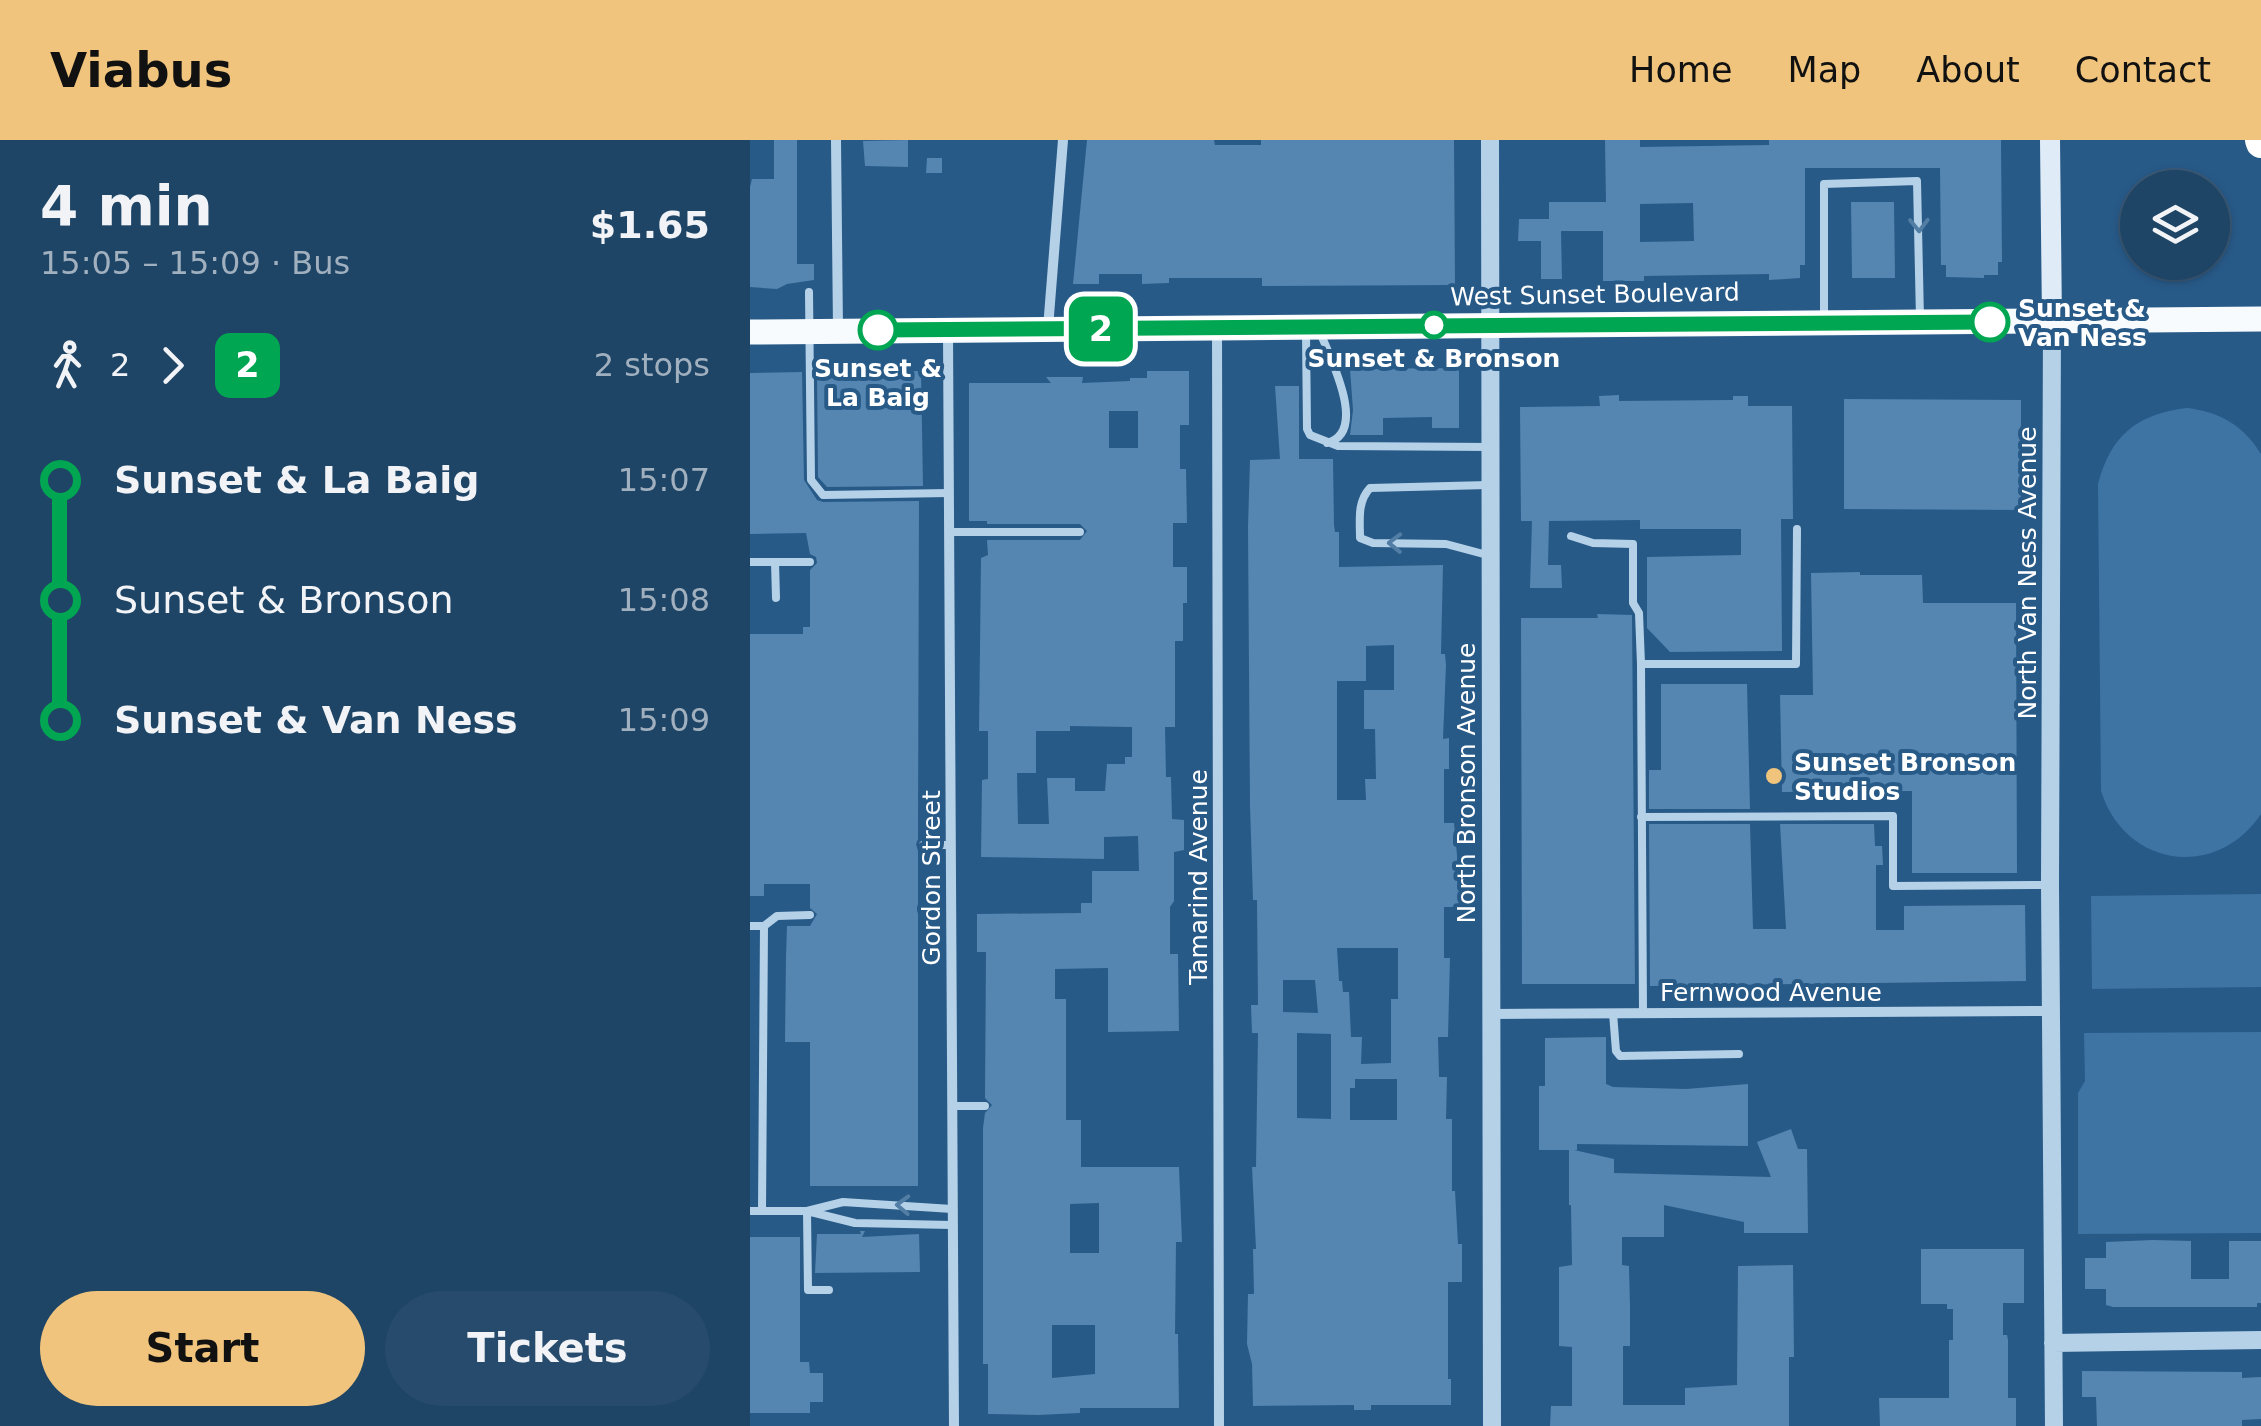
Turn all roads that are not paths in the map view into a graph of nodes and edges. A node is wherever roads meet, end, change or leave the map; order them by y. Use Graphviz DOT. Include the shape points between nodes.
graph roads {
  1 [pos="836,140"];
  2 [pos="1063,140"];
  3 [pos="1490,140"];
  4 [pos="2050,140"];
  5 [pos="809,292"];
  6 [pos="2261,320"];
  7 [pos="1824,322"];
  8 [pos="1920,322"];
  9 [pos="2052,322"];
  10 [pos="1490,324"];
  11 [pos="1312,326"];
  12 [pos="1217,328"];
  13 [pos="1048,329"];
  14 [pos="838,330"];
  15 [pos="948,330"];
  16 [pos="810,331"];
  17 [pos="750,332"];
  18 [pos="1327,443"];
  19 [pos="1491,447"];
  20 [pos="1491,485"];
  21 [pos="949,493"];
  22 [pos="1797,530"];
  23 [pos="949,532"];
  24 [pos="1080,532"];
  25 [pos="1570,536"];
  26 [pos="1491,556"];
  27 [pos="750,562"];
  28 [pos="775,562"];
  29 [pos="810,562"];
  30 [pos="776,598"];
  31 [pos="1641,664"];
  32 [pos="1641,818"];
  33 [pos="923,845"];
  34 [pos="951,845"];
  35 [pos="2050,885"];
  36 [pos="810,915"];
  37 [pos="750,926"];
  38 [pos="764,926"];
  39 [pos="2051,1011"];
  40 [pos="1643,1012"];
  41 [pos="1613,1013"];
  42 [pos="1491,1014"];
  43 [pos="1740,1054"];
  44 [pos="952,1106"];
  45 [pos="985,1106"];
  46 [pos="952,1209"];
  47 [pos="750,1211"];
  48 [pos="762,1211"];
  49 [pos="807,1211"];
  50 [pos="952,1225"];
  51 [pos="829,1290"];
  52 [pos="2261,1340"];
  53 [pos="2053,1343"];
  54 [pos="954,1426"];
  55 [pos="1219,1426"];
  56 [pos="1492,1426"];
  57 [pos="2054,1426"];
  1 -- 14 [label="street"];
  2 -- 13 [label="street"];
  3 -- 10 [label="street, North Bronson Avenue"];
  4 -- 9 [label="main road, North Van Ness Avenue"];
  5 -- 16 [label="lane"];
  6 -- 9 [label="main road, West Sunset Boulevard"];
  7 -- 8 [label="main road, West Sunset Boulevard"];
  7 -- 8 [label="lane, one-way" via="1824,184 1918,181"];
  7 -- 10 [label="main road, West Sunset Boulevard"];
  8 -- 9 [label="main road, West Sunset Boulevard"];
  9 -- 35 [label="street, North Van Ness Avenue"];
  10 -- 11 [label="main road, West Sunset Boulevard"];
  10 -- 19 [label="street, North Bronson Avenue"];
  11 -- 12 [label="main road, West Sunset Boulevard"];
  11 -- 18 [label="lane" via="1307,429"];
  11 -- 18 [label="lane" via="1344,395 1344,430"];
  12 -- 13 [label="main road, West Sunset Boulevard"];
  12 -- 55 [label="street, Tamarind Avenue"];
  13 -- 15 [label="main road, West Sunset Boulevard"];
  14 -- 15 [label="main road, West Sunset Boulevard"];
  14 -- 16 [label="main road, West Sunset Boulevard"];
  15 -- 21 [label="street, Gordon Street"];
  16 -- 17 [label="main road, West Sunset Boulevard"];
  16 -- 21 [label="lane" via="811,480 823,496"];
  18 -- 19 [label="lane"];
  19 -- 20 [label="street, North Bronson Avenue"];
  20 -- 26 [label="street, North Bronson Avenue"];
  26 -- 20 [label="lane, one-way" via="1446,544 1360,538 1362,496 1370,488"];
  21 -- 23 [label="street, Gordon Street"];
  22 -- 31 [label="lane" via="1796,664"];
  23 -- 24 [label="lane"];
  23 -- 34 [label="street, Gordon Street"];
  25 -- 31 [label="lane" via="1633,544"];
  26 -- 42 [label="street, North Bronson Avenue"];
  27 -- 28 [label="lane"];
  28 -- 29 [label="lane"];
  28 -- 30 [label="lane"];
  31 -- 32 [label="lane"];
  32 -- 35 [label="lane" via="1893,816 1893,886"];
  32 -- 40 [label="lane"];
  33 -- 34 [label="lane"];
  34 -- 44 [label="street, Gordon Street"];
  35 -- 39 [label="street, North Van Ness Avenue"];
  36 -- 38 [label="lane" via="777,916"];
  37 -- 38 [label="lane"];
  38 -- 48 [label="lane"];
  39 -- 40 [label="street, Fernwood Avenue"];
  39 -- 53 [label="street, North Van Ness Avenue"];
  40 -- 41 [label="street, Fernwood Avenue"];
  41 -- 42 [label="street, Fernwood Avenue"];
  41 -- 43 [label="lane" via="1620,1056"];
  42 -- 56 [label="street, North Bronson Avenue"];
  44 -- 45 [label="lane"];
  44 -- 46 [label="street, Gordon Street"];
  46 -- 49 [label="lane, one-way" via="843,1202"];
  46 -- 50 [label="street, Gordon Street"];
  47 -- 48 [label="lane"];
  48 -- 49 [label="lane"];
  49 -- 50 [label="lane" via="855,1223"];
  49 -- 51 [label="lane" via="808,1290"];
  50 -- 54 [label="street, Gordon Street"];
  52 -- 53 [label="street"];
  53 -- 57 [label="street, North Van Ness Avenue"];
}
